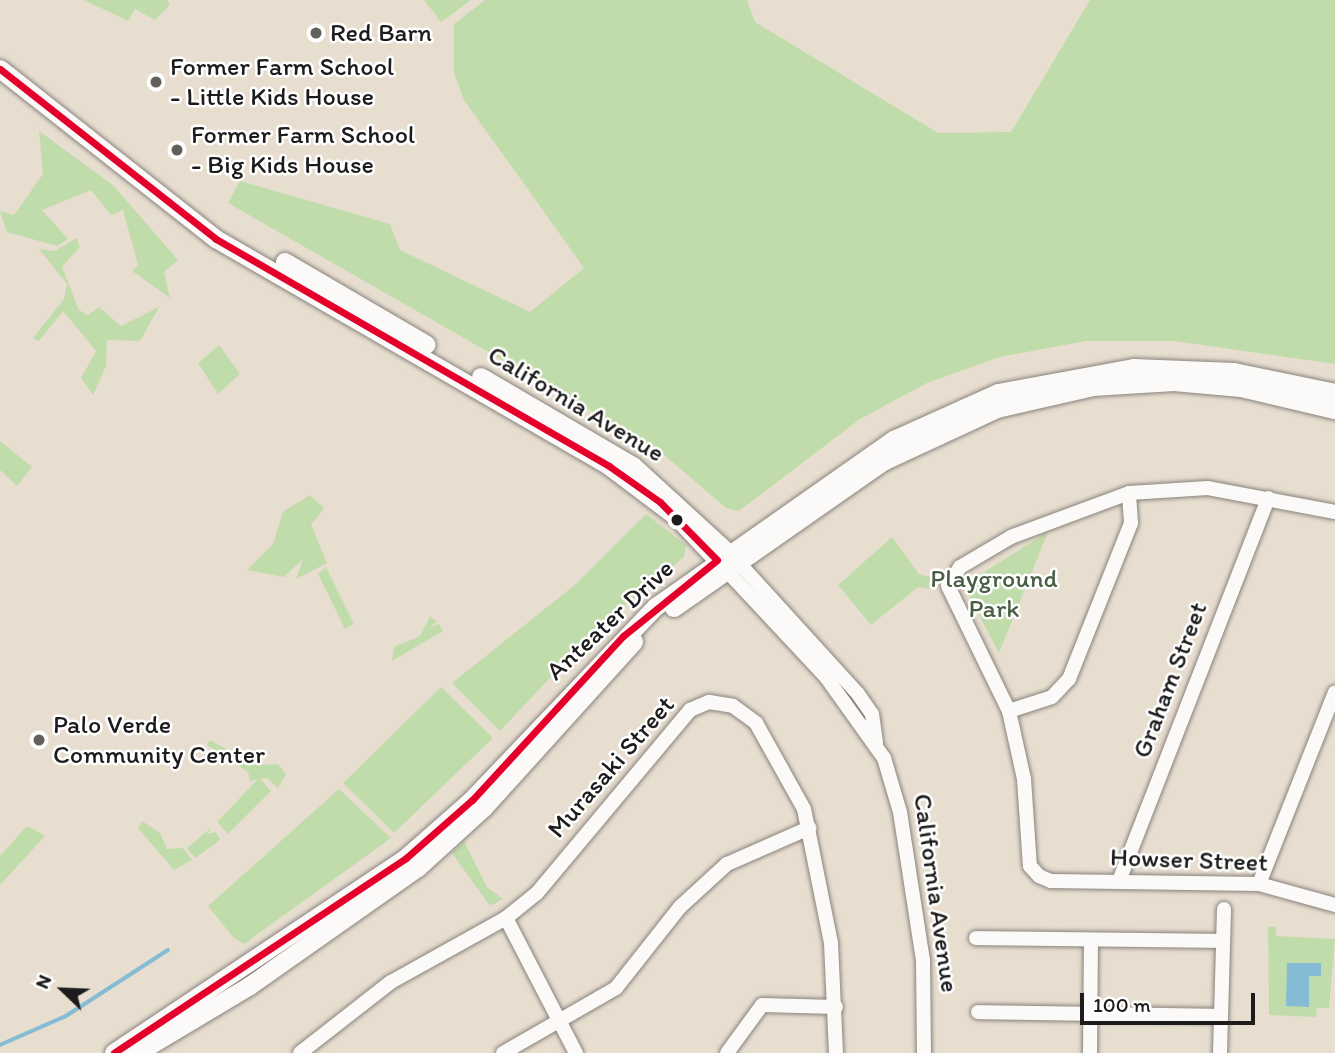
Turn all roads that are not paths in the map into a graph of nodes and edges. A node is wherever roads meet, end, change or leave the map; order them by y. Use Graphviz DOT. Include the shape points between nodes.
graph roads {
  1 [pos="0,69"];
  2 [pos="1335,393"];
  3 [pos="1335,410"];
  4 [pos="1129,493"];
  5 [pos="1268,498"];
  6 [pos="1335,512"];
  7 [pos="727,561"];
  8 [pos="1335,692"];
  9 [pos="1009,711"];
  10 [pos="809,828"];
  11 [pos="1119,881"];
  12 [pos="1259,884"];
  13 [pos="1335,905"];
  14 [pos="1224,909"];
  15 [pos="506,918"];
  16 [pos="976,938"];
  17 [pos="1091,940"];
  18 [pos="1223,941"];
  19 [pos="245,970"];
  20 [pos="836,1007"];
  21 [pos="978,1012"];
  22 [pos="1091,1014"];
  23 [pos="1220,1016"];
  24 [pos="559,1021"];
  25 [pos="319,1047"];
  26 [pos="114,1053"];
  27 [pos="136,1053"];
  28 [pos="300,1053"];
  29 [pos="503,1053"];
  30 [pos="576,1053"];
  31 [pos="727,1053"];
  32 [pos="836,1053"];
  33 [pos="924,1053"];
  34 [pos="1090,1053"];
  35 [pos="1220,1053"];
  1 -- 7 [label="main road, California Avenue" via="201,226 608,466 660,502"];
  2 -- 7 [label="main road, Anteater Drive" via="1234,372 1179,368 1073,375 1007,391 894,440"];
  3 -- 7 [label="main road, Anteater Drive" via="1241,388 1174,382 1093,387 1026,401 910,447"];
  4 -- 5 [label="street" via="1208,488"];
  4 -- 9 [label="street" via="1131,523 1069,679 1052,697"];
  4 -- 9 [label="street" via="1035,525 954,573 948,592"];
  5 -- 6 [label="street"];
  5 -- 11 [label="street, Graham Street"];
  7 -- 19 [label="main road, Anteater Drive" via="615,644 448,822"];
  7 -- 27 [label="main road, Anteater Drive" via="632,643 484,808 418,868 250,986"];
  7 -- 33 [label="street, California Avenue" via="858,694 872,714 877,744 893,782 906,848 926,994"];
  8 -- 12 [label="street"];
  9 -- 11 [label="street, Howser Street" via="1024,779 1030,866 1039,876"];
  10 -- 15 [label="street, Murasaki Street" via="794,785 756,723 733,706 700,704 537,893"];
  10 -- 20 [label="street, Murasaki Street"];
  10 -- 24 [label="street" via="758,845 711,876 627,978"];
  11 -- 12 [label="street, Howser Street"];
  12 -- 13 [label="street, Howser Street"];
  14 -- 18 [label="street"];
  15 -- 24 [label="street"];
  15 -- 25 [label="street, Murasaki Street" via="391,982"];
  16 -- 17 [label="street"];
  17 -- 18 [label="street"];
  17 -- 22 [label="street"];
  18 -- 23 [label="street"];
  19 -- 26 [label="main road, Anteater Drive"];
  19 -- 27 [label="main road" via="238,982"];
  20 -- 31 [label="street" via="762,1006"];
  20 -- 32 [label="street, Murasaki Street"];
  21 -- 22 [label="street"];
  22 -- 23 [label="street"];
  22 -- 34 [label="street"];
  23 -- 35 [label="street"];
  24 -- 29 [label="street"];
  24 -- 30 [label="street"];
  25 -- 28 [label="street, Murasaki Street"];
}
